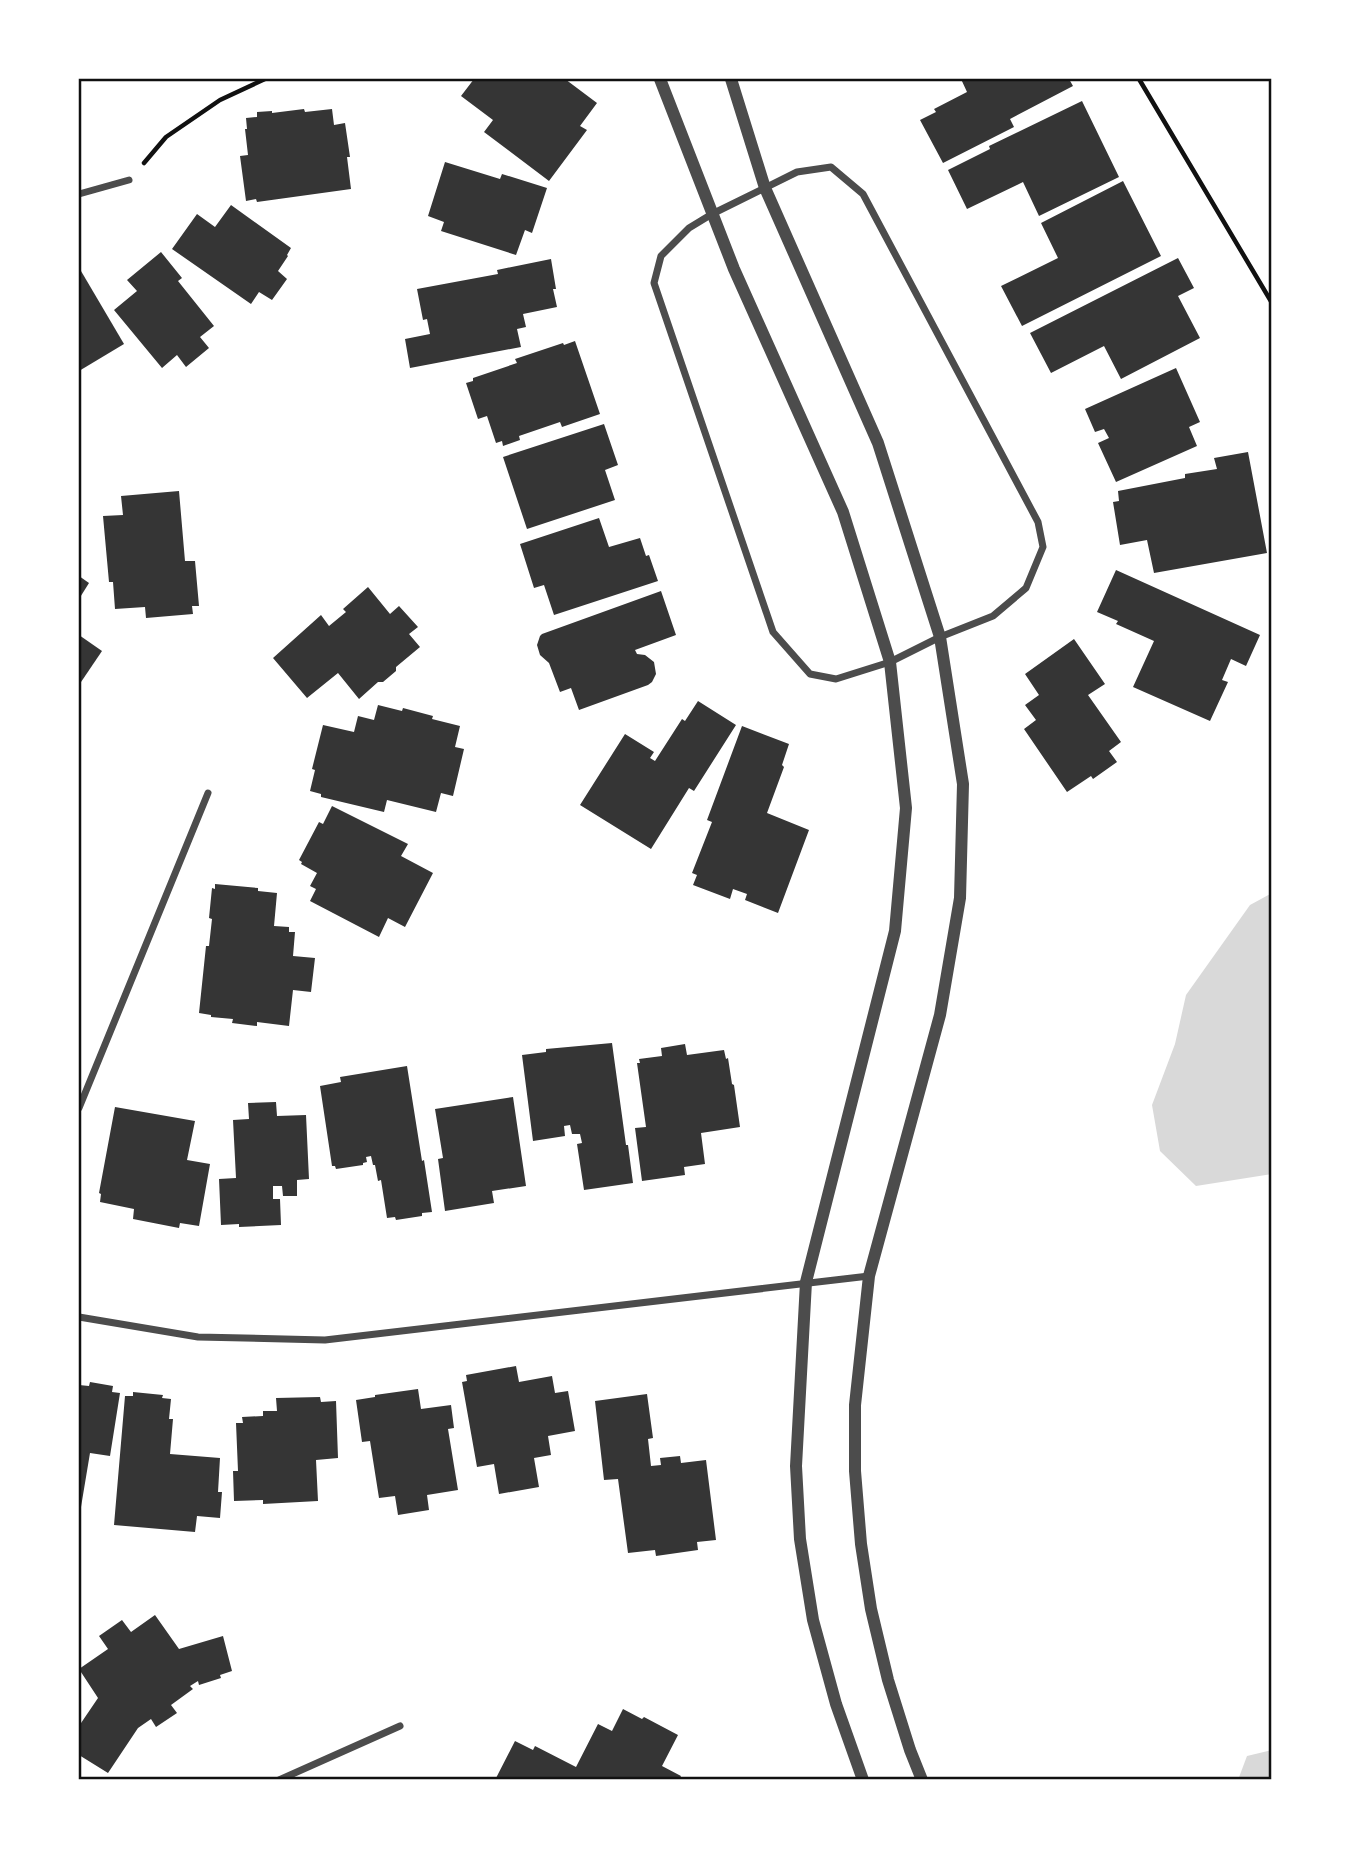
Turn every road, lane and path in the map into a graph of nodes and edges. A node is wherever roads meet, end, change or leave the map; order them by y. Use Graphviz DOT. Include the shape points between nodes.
graph roads {
  1 [pos="265,79"];
  2 [pos="660,79"];
  3 [pos="730,79"];
  4 [pos="1139,79"];
  5 [pos="129,180"];
  6 [pos="765,188"];
  7 [pos="79,194"];
  8 [pos="712,214"];
  9 [pos="1272,303"];
  10 [pos="940,637"];
  11 [pos="890,662"];
  12 [pos="208,793"];
  13 [pos="79,1108"];
  14 [pos="869,1276"];
  15 [pos="806,1282"];
  16 [pos="79,1317"];
  17 [pos="400,1726"];
  18 [pos="279,1780"];
  19 [pos="863,1780"];
  20 [pos="922,1780"];
  1 -- 5 [label="path" via="220,100 166,136"];
  2 -- 8 [label="street"];
  3 -- 6 [label="street"];
  4 -- 9 [label="path"];
  5 -- 7 [label="street"];
  6 -- 8 [label="street"];
  6 -- 10 [label="street" via="878,443"];
  6 -- 10 [label="street" via="797,172 831,167 863,194 1038,522 1043,547 1026,588 993,617"];
  8 -- 11 [label="street" via="843,512"];
  8 -- 11 [label="street" via="689,228 661,256 654,283 773,632 810,674 836,679"];
  10 -- 11 [label="street"];
  10 -- 14 [label="street" via="963,784 960,898 940,1015"];
  11 -- 15 [label="street" via="906,808 895,931"];
  12 -- 13 [label="street"];
  14 -- 15 [label="street"];
  14 -- 20 [label="street" via="855,1405 861,1544 888,1680"];
  15 -- 16 [label="street" via="325,1340 198,1337"];
  15 -- 19 [label="street" via="796,1466 800,1539 813,1620"];
  17 -- 18 [label="street"];
}
